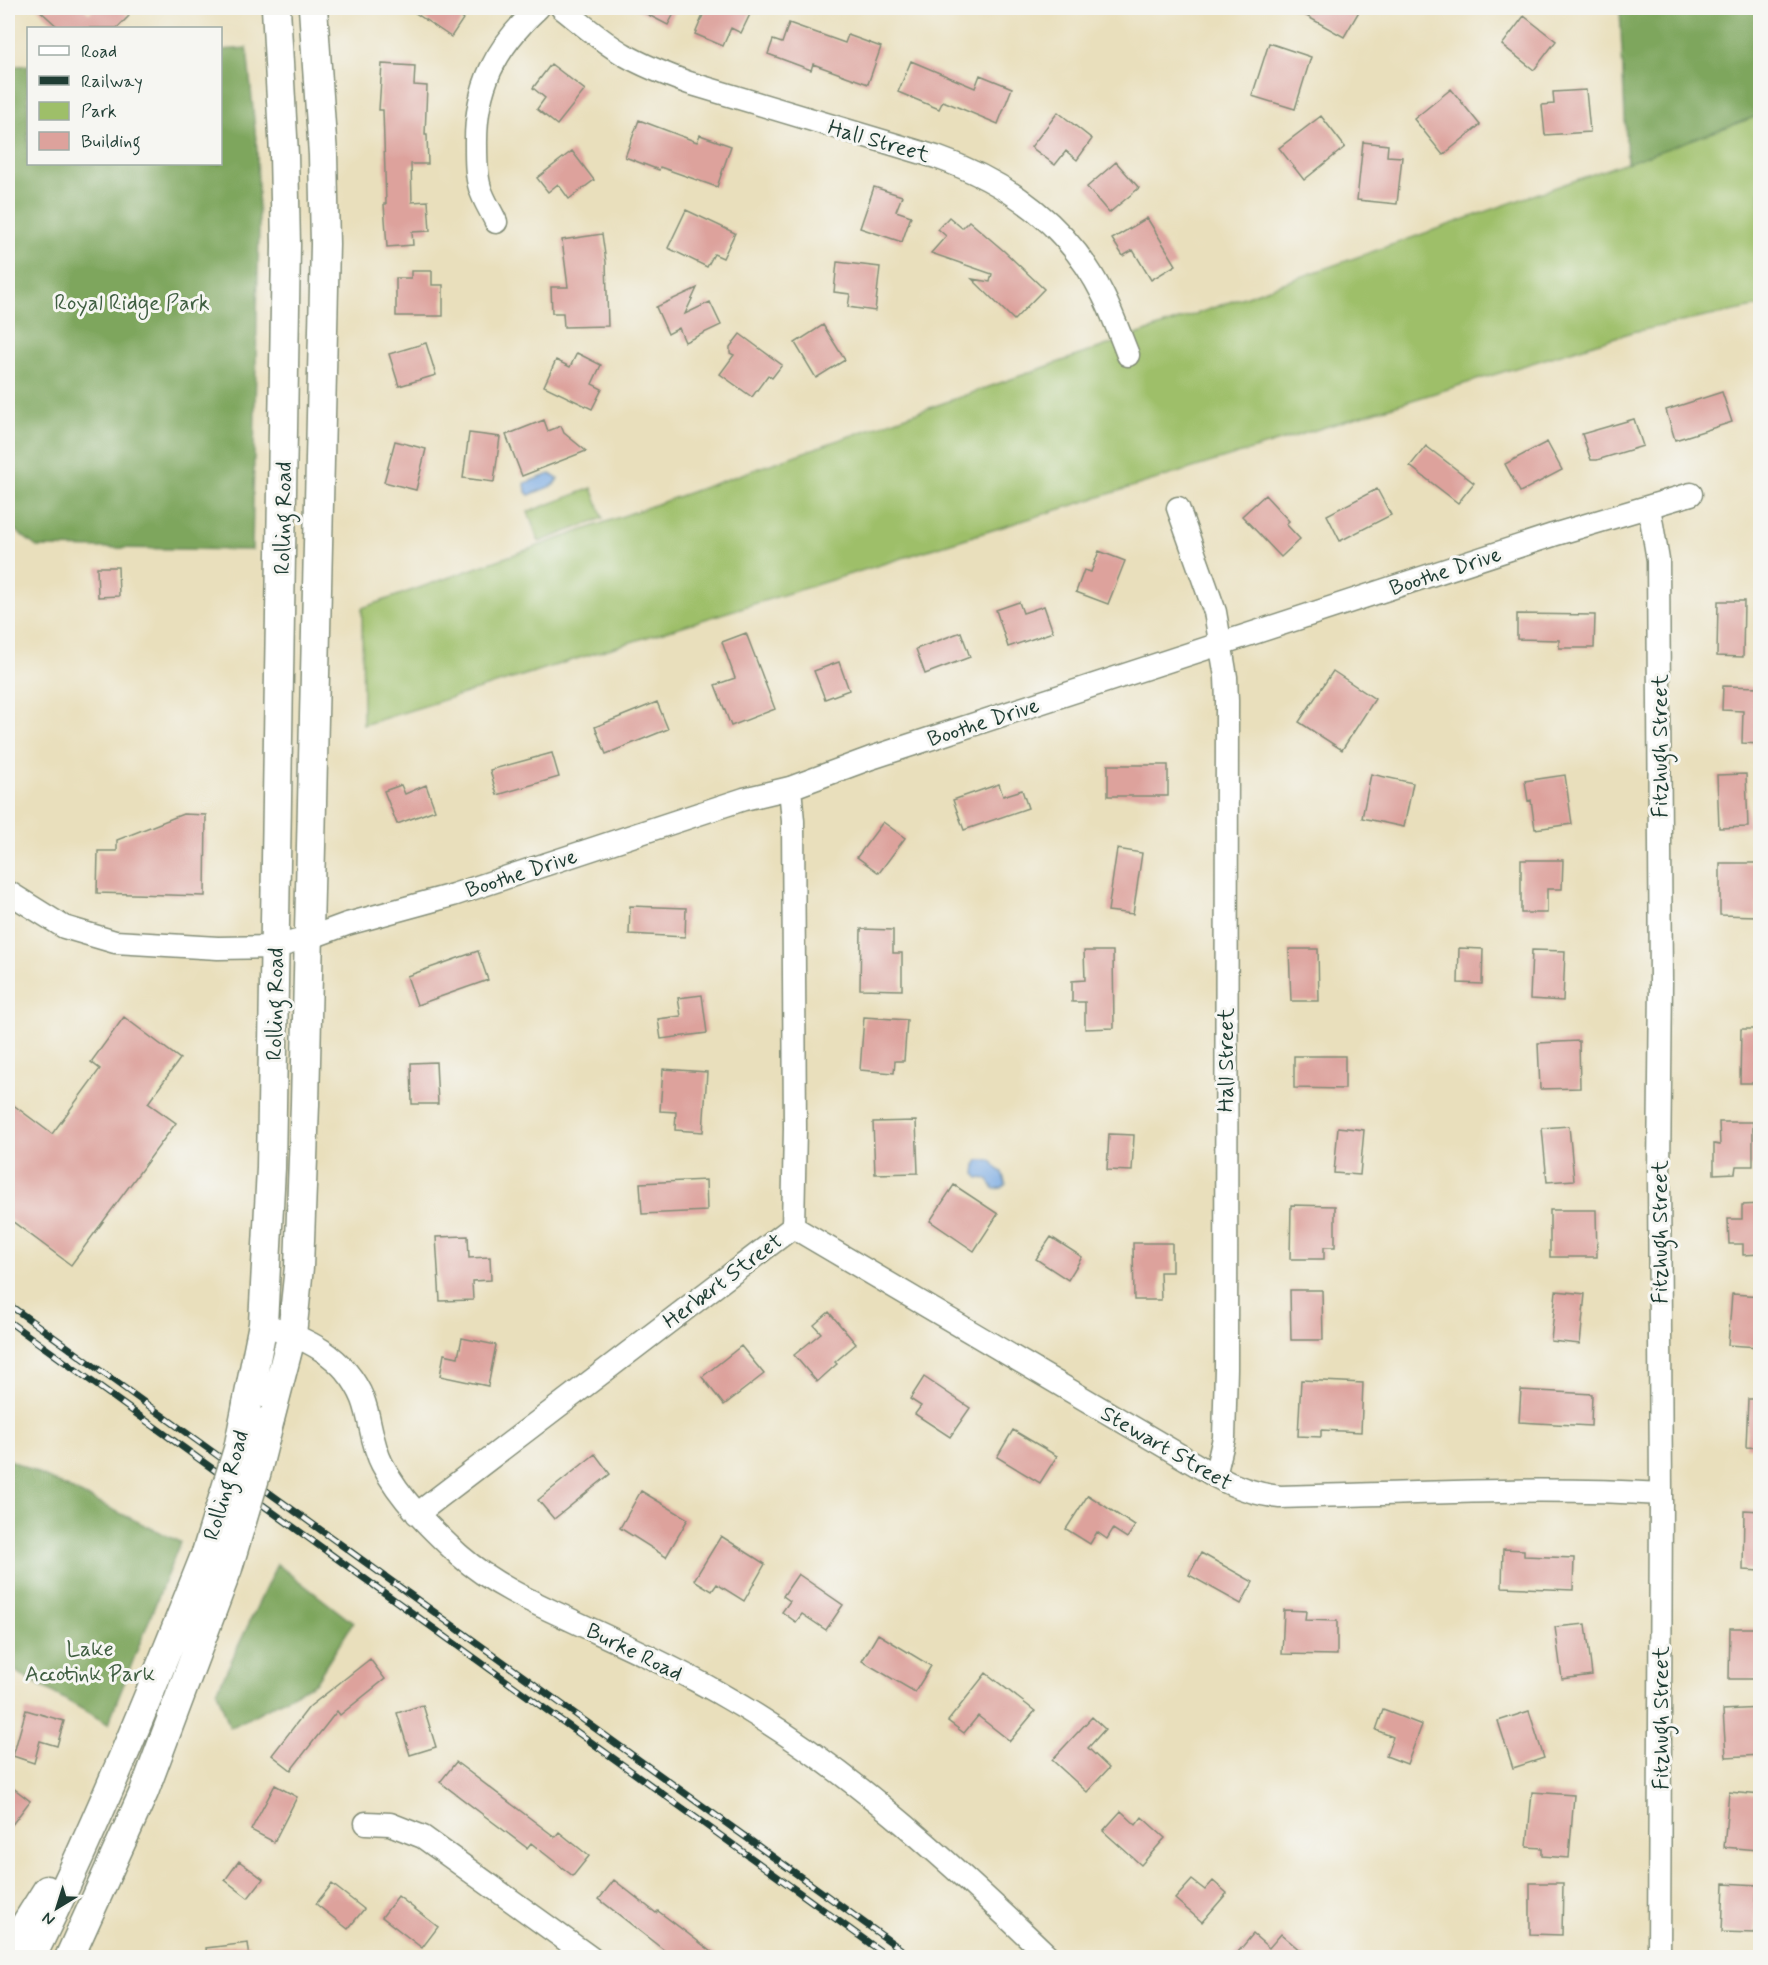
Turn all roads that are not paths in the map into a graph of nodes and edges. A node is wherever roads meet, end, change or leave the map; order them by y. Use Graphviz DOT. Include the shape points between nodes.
graph roads {
  1 [pos="276,8"];
  2 [pos="313,8"];
  3 [pos="538,8"];
  4 [pos="562,8"];
  5 [pos="496,222"];
  6 [pos="1128,355"];
  7 [pos="1691,494"];
  8 [pos="1649,507"];
  9 [pos="1178,508"];
  10 [pos="1220,643"];
  11 [pos="790,788"];
  12 [pos="8,892"];
  13 [pos="309,938"];
  14 [pos="275,946"];
  15 [pos="793,1227"];
  16 [pos="262,1324"];
  17 [pos="292,1334"];
  18 [pos="258,1412"];
  19 [pos="1215,1476"];
  20 [pos="1661,1494"];
  21 [pos="417,1514"];
  22 [pos="217,1560"];
  23 [pos="101,1808"];
  24 [pos="366,1823"];
  25 [pos="8,1952"];
  26 [pos="31,1958"];
  27 [pos="69,1958"];
  28 [pos="591,1958"];
  29 [pos="1050,1958"];
  30 [pos="1659,1958"];
  1 -- 14 [label="main road, Rolling Road" via="286,245"];
  2 -- 13 [label="main road, Rolling Road" via="325,244"];
  3 -- 5 [label="street" via="497,57 478,106 477,169 480,188"];
  4 -- 6 [label="street, Hall Street" via="596,36 651,69 966,167 1004,187 1036,210 1086,267 1103,295"];
  7 -- 8 [label="street, Boothe Drive"];
  8 -- 10 [label="street, Boothe Drive"];
  8 -- 20 [label="street, Fitzhugh Street" via="1658,560"];
  9 -- 10 [label="street, Hall Street" via="1215,612"];
  10 -- 11 [label="street, Boothe Drive"];
  10 -- 19 [label="street, Hall Street" via="1227,701 1226,1370 1224,1438"];
  11 -- 13 [label="street, Boothe Drive"];
  11 -- 15 [label="street, Herbert Street"];
  12 -- 14 [label="street, Boothe Drive" via="64,927 115,942 218,948"];
  13 -- 14 [label="street, Boothe Drive"];
  13 -- 17 [label="main road, Rolling Road" via="299,1267"];
  14 -- 16 [label="main road, Rolling Road" via="271,1168"];
  15 -- 19 [label="street, Stewart Street"];
  15 -- 21 [label="street, Herbert Street"];
  16 -- 17 [label="street, Burke Road"];
  16 -- 18 [label="main road, Rolling Road"];
  17 -- 18 [label="main road, Rolling Road"];
  17 -- 21 [label="street, Burke Road" via="323,1349 351,1374 381,1462"];
  18 -- 22 [label="main road, Rolling Road, bridge" via="238,1449"];
  19 -- 20 [label="street, Stewart Street" via="1252,1493 1280,1497 1547,1491"];
  20 -- 30 [label="street, Fitzhugh Street"];
  21 -- 29 [label="street, Burke Road" via="459,1555 500,1585 715,1691 828,1763 980,1891"];
  22 -- 23 [label="main road, Rolling Road" via="165,1658"];
  22 -- 27 [label="main road, Rolling Road" via="144,1792"];
  23 -- 25 [label="main road"];
  23 -- 26 [label="main road, Rolling Road"];
  24 -- 28 [label="street" via="390,1824 423,1837"];
}
